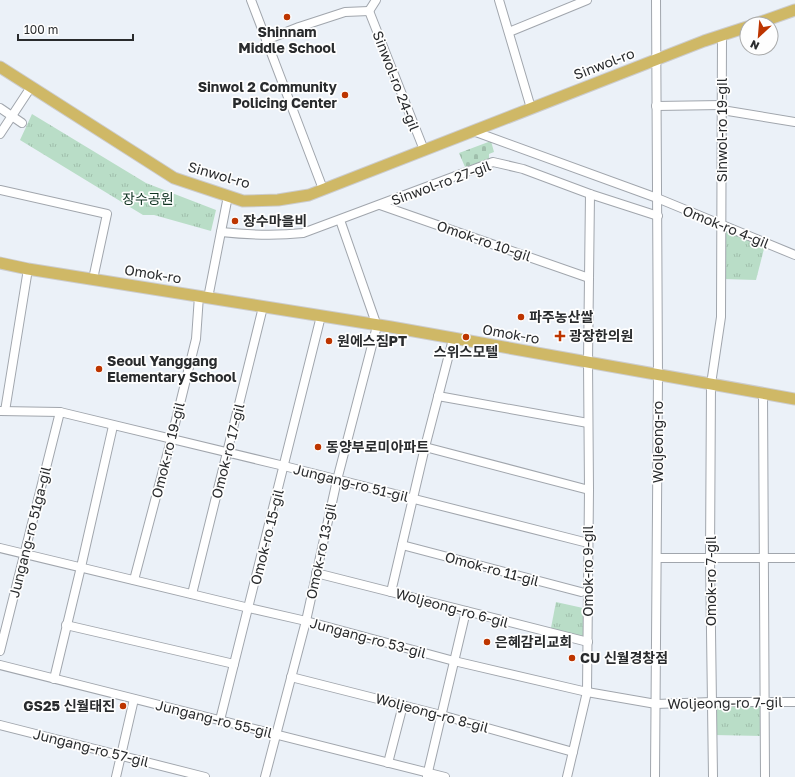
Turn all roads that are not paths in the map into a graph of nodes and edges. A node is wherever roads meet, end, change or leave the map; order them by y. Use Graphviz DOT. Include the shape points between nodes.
graph roads {
  1 [pos="251,0"];
  2 [pos="376,0"];
  3 [pos="499,0"];
  4 [pos="588,0"];
  5 [pos="656,0"];
  6 [pos="574,2"];
  7 [pos="795,10"];
  8 [pos="369,11"];
  9 [pos="777,16"];
  10 [pos="739,30"];
  11 [pos="508,32"];
  12 [pos="722,35"];
  13 [pos="266,40"];
  14 [pos="656,60"];
  15 [pos="0,67"];
  16 [pos="30,87"];
  17 [pos="656,106"];
  18 [pos="0,108"];
  19 [pos="532,108"];
  20 [pos="722,108"];
  21 [pos="11,117"];
  22 [pos="795,122"];
  23 [pos="22,123"];
  24 [pos="473,131"];
  25 [pos="0,134"];
  26 [pos="424,150"];
  27 [pos="323,189"];
  28 [pos="0,190"];
  29 [pos="590,194"];
  30 [pos="228,196"];
  31 [pos="657,198"];
  32 [pos="380,205"];
  33 [pos="658,216"];
  34 [pos="340,220"];
  35 [pos="722,225"];
  36 [pos="221,232"];
  37 [pos="795,255"];
  38 [pos="0,263"];
  39 [pos="28,269"];
  40 [pos="589,278"];
  41 [pos="93,279"];
  42 [pos="203,297"];
  43 [pos="263,307"];
  44 [pos="321,316"];
  45 [pos="377,326"];
  46 [pos="453,339"];
  47 [pos="588,362"];
  48 [pos="658,375"];
  49 [pos="711,384"];
  50 [pos="763,394"];
  51 [pos="438,396"];
  52 [pos="795,399"];
  53 [pos="3,411"];
  54 [pos="60,412"];
  55 [pos="588,423"];
  56 [pos="113,426"];
  57 [pos="171,440"];
  58 [pos="425,447"];
  59 [pos="228,453"];
  60 [pos="284,466"];
  61 [pos="337,480"];
  62 [pos="589,490"];
  63 [pos="413,499"];
  64 [pos="588,543"];
  65 [pos="402,545"];
  66 [pos="0,548"];
  67 [pos="24,554"];
  68 [pos="657,558"];
  69 [pos="710,558"];
  70 [pos="763,558"];
  71 [pos="795,558"];
  72 [pos="81,567"];
  73 [pos="316,574"];
  74 [pos="134,580"];
  75 [pos="391,592"];
  76 [pos="581,592"];
  77 [pos="192,594"];
  78 [pos="249,608"];
  79 [pos="466,611"];
  80 [pos="306,621"];
  81 [pos="66,625"];
  82 [pos="588,642"];
  83 [pos="0,651"];
  84 [pos="454,661"];
  85 [pos="234,664"];
  86 [pos="0,665"];
  87 [pos="291,677"];
  88 [pos="54,679"];
  89 [pos="587,692"];
  90 [pos="134,699"];
  91 [pos="712,702"];
  92 [pos="764,702"];
  93 [pos="795,702"];
  94 [pos="656,704"];
  95 [pos="403,705"];
  96 [pos="441,715"];
  97 [pos="220,720"];
  98 [pos="0,725"];
  99 [pos="276,734"];
  100 [pos="573,752"];
  101 [pos="121,756"];
  102 [pos="388,763"];
  103 [pos="427,775"];
  104 [pos="116,777"];
  105 [pos="205,777"];
  106 [pos="265,777"];
  107 [pos="445,777"];
  108 [pos="567,777"];
  109 [pos="655,777"];
  110 [pos="713,777"];
  111 [pos="765,777"];
  1 -- 13 [label="street"];
  2 -- 8 [label="street"];
  3 -- 11 [label="street"];
  4 -- 6 [label="street"];
  5 -- 14 [label="street, Woljeong-ro"];
  6 -- 11 [label="street"];
  7 -- 9 [label="main road"];
  8 -- 13 [label="street" via="345,12"];
  8 -- 26 [label="street, Sinwol-ro 24-gil"];
  10 -- 12 [label="main road, Sinwol-ro"];
  11 -- 19 [label="street"];
  12 -- 14 [label="main road, Sinwol-ro"];
  12 -- 20 [label="street, Sinwol-ro 19-gil"];
  13 -- 27 [label="street"];
  14 -- 17 [label="street, Woljeong-ro"];
  14 -- 19 [label="main road, Sinwol-ro"];
  15 -- 16 [label="main road, Sinwol-ro"];
  16 -- 21 [label="street"];
  16 -- 30 [label="main road, Sinwol-ro" via="174,178"];
  17 -- 20 [label="street"];
  17 -- 31 [label="street, Woljeong-ro"];
  18 -- 21 [label="street"];
  19 -- 24 [label="main road, Sinwol-ro"];
  20 -- 22 [label="street"];
  20 -- 35 [label="street, Sinwol-ro 19-gil"];
  21 -- 23 [label="street"];
  21 -- 25 [label="street"];
  24 -- 26 [label="main road, Sinwol-ro"];
  24 -- 31 [label="street"];
  26 -- 27 [label="main road, Sinwol-ro"];
  27 -- 30 [label="main road, Sinwol-ro" via="309,195 278,200 242,201"];
  28 -- 41 [label="street" via="107,214"];
  29 -- 32 [label="street, Sinwol-ro 27-gil" via="523,169 493,162"];
  29 -- 33 [label="street, Sinwol-ro 27-gil"];
  29 -- 40 [label="street"];
  30 -- 36 [label="street"];
  31 -- 33 [label="street, Woljeong-ro"];
  31 -- 35 [label="street, Omok-ro 4-gil"];
  32 -- 34 [label="street, Sinwol-ro 27-gil"];
  32 -- 40 [label="street, Omok-ro 10-gil"];
  33 -- 48 [label="street, Woljeong-ro"];
  34 -- 36 [label="street, Sinwol-ro 27-gil" via="303,233 250,235"];
  34 -- 45 [label="street"];
  35 -- 37 [label="street, Omok-ro 4-gil"];
  35 -- 49 [label="street" via="721,317"];
  36 -- 42 [label="street"];
  38 -- 39 [label="main road, Omok-ro"];
  39 -- 41 [label="main road, Omok-ro"];
  39 -- 53 [label="street"];
  40 -- 47 [label="street"];
  41 -- 42 [label="main road, Omok-ro"];
  42 -- 43 [label="main road, Omok-ro"];
  42 -- 57 [label="street, Omok-ro 19-gil" via="196,339"];
  43 -- 44 [label="main road, Omok-ro"];
  43 -- 59 [label="street, Omok-ro 17-gil"];
  44 -- 45 [label="main road, Omok-ro"];
  44 -- 60 [label="street, Omok-ro 15-gil"];
  45 -- 46 [label="main road, Omok-ro"];
  45 -- 61 [label="street, Omok-ro 13-gil"];
  46 -- 47 [label="main road, Omok-ro"];
  46 -- 51 [label="street"];
  47 -- 48 [label="main road, Omok-ro"];
  47 -- 55 [label="street, Omok-ro 9-gil"];
  48 -- 49 [label="main road, Omok-ro"];
  48 -- 68 [label="street, Woljeong-ro"];
  49 -- 50 [label="main road, Omok-ro"];
  49 -- 69 [label="street, Omok-ro 7-gil"];
  50 -- 52 [label="main road, Omok-ro"];
  50 -- 70 [label="street"];
  51 -- 55 [label="street"];
  51 -- 58 [label="street"];
  53 -- 54 [label="street, Jungang-ro 51-gil"];
  54 -- 56 [label="street, Jungang-ro 51-gil"];
  54 -- 67 [label="street, Jungang-ro 51ga-gil"];
  55 -- 62 [label="street, Omok-ro 9-gil"];
  56 -- 57 [label="street, Jungang-ro 51-gil"];
  56 -- 72 [label="street"];
  57 -- 59 [label="street, Jungang-ro 51-gil"];
  57 -- 74 [label="street, Omok-ro 19-gil"];
  58 -- 62 [label="street"];
  58 -- 63 [label="street"];
  59 -- 60 [label="street, Jungang-ro 51-gil"];
  59 -- 77 [label="street, Omok-ro 17-gil"];
  60 -- 61 [label="street, Jungang-ro 51-gil"];
  60 -- 78 [label="street, Omok-ro 15-gil"];
  61 -- 63 [label="street, Jungang-ro 51-gil"];
  61 -- 73 [label="street, Omok-ro 13-gil"];
  62 -- 64 [label="street, Omok-ro 9-gil"];
  63 -- 64 [label="street, Jungang-ro 51-gil"];
  63 -- 65 [label="street"];
  64 -- 82 [label="street, Omok-ro 9-gil"];
  65 -- 75 [label="street"];
  65 -- 76 [label="street, Omok-ro 11-gil"];
  66 -- 67 [label="street, Jungang-ro 53-gil"];
  67 -- 72 [label="street, Jungang-ro 53-gil"];
  67 -- 83 [label="street, Jungang-ro 51ga-gil"];
  68 -- 69 [label="street"];
  68 -- 94 [label="street, Woljeong-ro"];
  69 -- 70 [label="street"];
  69 -- 91 [label="street, Omok-ro 7-gil"];
  70 -- 71 [label="street"];
  70 -- 92 [label="street"];
  72 -- 74 [label="street, Jungang-ro 53-gil"];
  72 -- 81 [label="street"];
  73 -- 75 [label="street, Woljeong-ro 6-gil"];
  73 -- 80 [label="street, Omok-ro 13-gil"];
  74 -- 77 [label="street, Jungang-ro 53-gil"];
  75 -- 79 [label="street, Woljeong-ro 6-gil"];
  77 -- 78 [label="street, Jungang-ro 53-gil"];
  78 -- 80 [label="street, Jungang-ro 53-gil"];
  78 -- 85 [label="street, Omok-ro 15-gil"];
  79 -- 82 [label="street, Woljeong-ro 6-gil"];
  79 -- 84 [label="street"];
  80 -- 84 [label="street, Jungang-ro 53-gil"];
  80 -- 87 [label="street, Omok-ro 13-gil"];
  81 -- 85 [label="street"];
  81 -- 88 [label="street"];
  82 -- 89 [label="street, Omok-ro 9-gil"];
  84 -- 89 [label="street, Jungang-ro 53-gil"];
  84 -- 96 [label="street"];
  85 -- 97 [label="street, Omok-ro 15-gil"];
  86 -- 88 [label="street, Jungang-ro 55-gil"];
  87 -- 95 [label="street, Woljeong-ro 8-gil"];
  87 -- 99 [label="street, Omok-ro 13-gil"];
  88 -- 90 [label="street, Jungang-ro 55-gil"];
  89 -- 94 [label="street, Jungang-ro 53-gil"];
  89 -- 100 [label="street, Omok-ro 9-gil"];
  90 -- 97 [label="street, Jungang-ro 55-gil"];
  90 -- 101 [label="street"];
  91 -- 92 [label="street, Woljeong-ro 7-gil"];
  91 -- 94 [label="street, Woljeong-ro 7-gil"];
  91 -- 110 [label="street, Omok-ro 7-gil"];
  92 -- 93 [label="street, Woljeong-ro 7-gil"];
  92 -- 111 [label="street"];
  94 -- 109 [label="street, Woljeong-ro"];
  95 -- 96 [label="street, Woljeong-ro 8-gil"];
  95 -- 102 [label="street"];
  96 -- 100 [label="street, Woljeong-ro 8-gil"];
  96 -- 103 [label="street"];
  97 -- 99 [label="street, Jungang-ro 55-gil"];
  98 -- 101 [label="street, Jungang-ro 57-gil"];
  99 -- 102 [label="street, Jungang-ro 55-gil"];
  99 -- 106 [label="street, Omok-ro 13-gil"];
  100 -- 108 [label="street, Omok-ro 9-gil"];
  101 -- 104 [label="street"];
  101 -- 105 [label="street, Jungang-ro 57-gil"];
  102 -- 103 [label="street, Jungang-ro 55-gil"];
  103 -- 107 [label="street, Jungang-ro 55-gil"];
}
